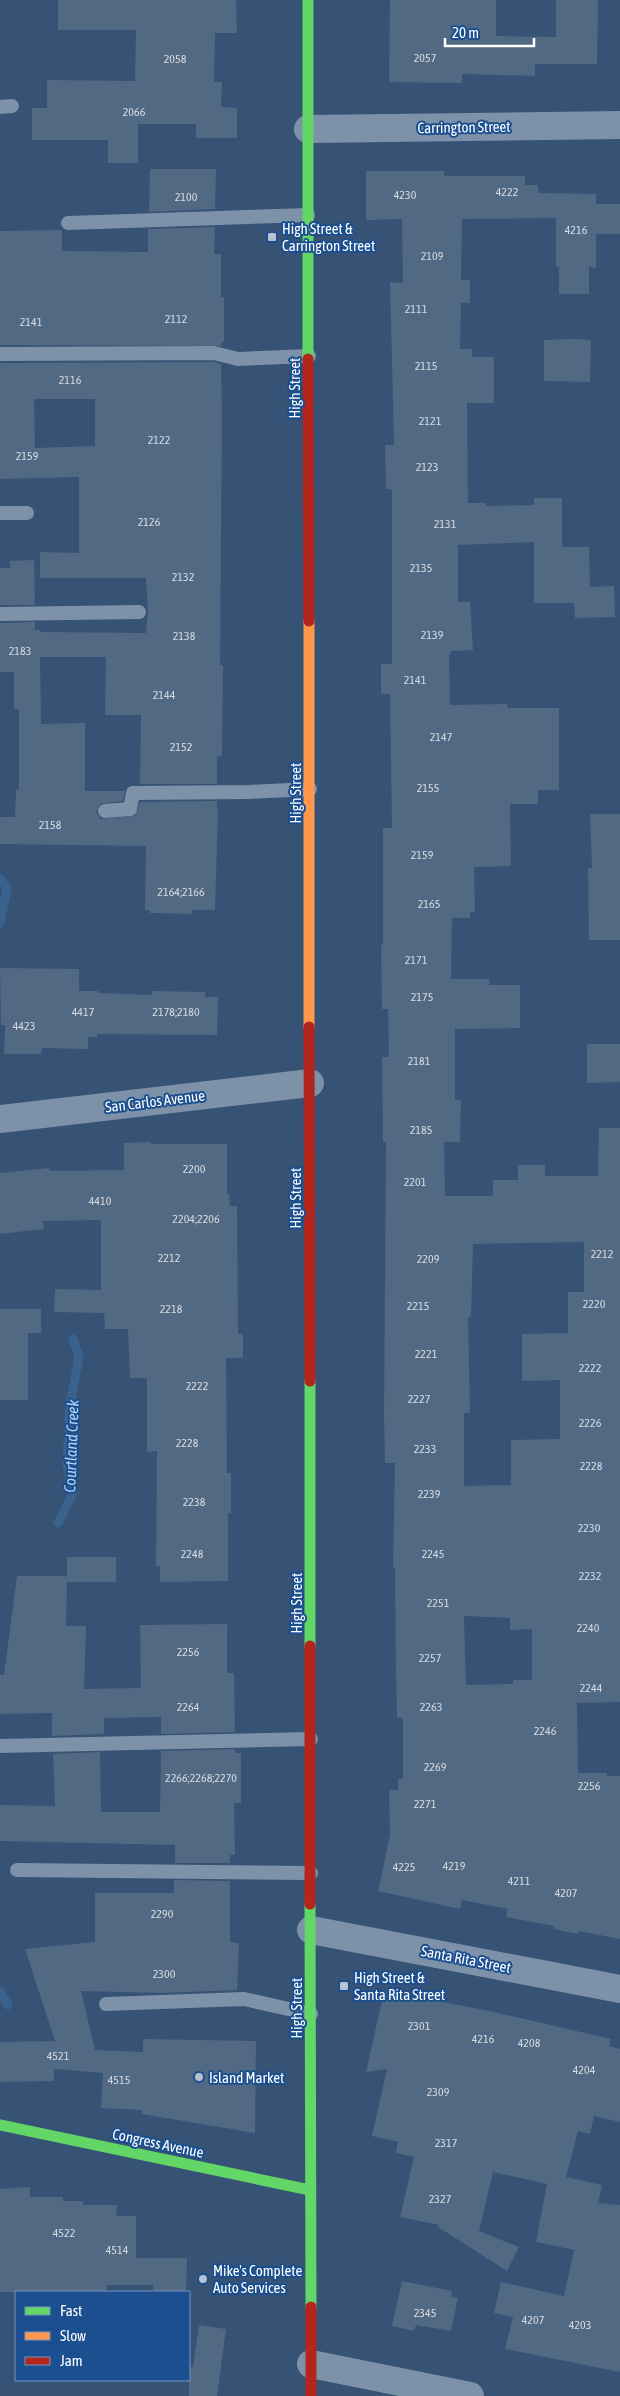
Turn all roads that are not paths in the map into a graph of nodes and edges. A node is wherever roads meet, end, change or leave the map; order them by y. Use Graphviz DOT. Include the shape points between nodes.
graph roads {
  1 [pos="308,0"];
  2 [pos="620,125"];
  3 [pos="308,129"];
  4 [pos="308,215"];
  5 [pos="68,223"];
  6 [pos="0,354"];
  7 [pos="309,356"];
  8 [pos="0,513"];
  9 [pos="27,513"];
  10 [pos="139,612"];
  11 [pos="0,614"];
  12 [pos="310,789"];
  13 [pos="105,811"];
  14 [pos="310,1083"];
  15 [pos="0,1119"];
  16 [pos="311,1739"];
  17 [pos="0,1746"];
  18 [pos="17,1870"];
  19 [pos="311,1873"];
  20 [pos="311,1930"];
  21 [pos="620,1988"];
  22 [pos="106,2004"];
  23 [pos="311,2014"];
  24 [pos="0,2126"];
  25 [pos="310,2190"];
  26 [pos="311,2364"];
  27 [pos="311,2396"];
  28 [pos="470,2396"];
  1 -- 3 [label="main road, High Street"];
  2 -- 3 [label="street, Carrington Street"];
  3 -- 4 [label="main road, High Street"];
  4 -- 5 [label="lane"];
  4 -- 7 [label="main road, High Street"];
  6 -- 7 [label="lane" via="214,353 238,359"];
  7 -- 12 [label="main road, High Street"];
  8 -- 9 [label="lane"];
  10 -- 11 [label="lane"];
  12 -- 13 [label="lane" via="133,793 130,809"];
  12 -- 14 [label="main road, High Street"];
  14 -- 15 [label="street, San Carlos Avenue"];
  14 -- 16 [label="main road, High Street"];
  16 -- 17 [label="lane"];
  16 -- 19 [label="main road, High Street"];
  18 -- 19 [label="lane"];
  19 -- 20 [label="main road, High Street"];
  20 -- 21 [label="street, Santa Rita Street"];
  20 -- 23 [label="main road, High Street"];
  22 -- 23 [label="lane" via="244,1999"];
  23 -- 25 [label="main road, High Street"];
  24 -- 25 [label="main road, Congress Avenue"];
  25 -- 26 [label="main road, High Street"];
  26 -- 27 [label="main road, High Street"];
  26 -- 28 [label="street"];
}
